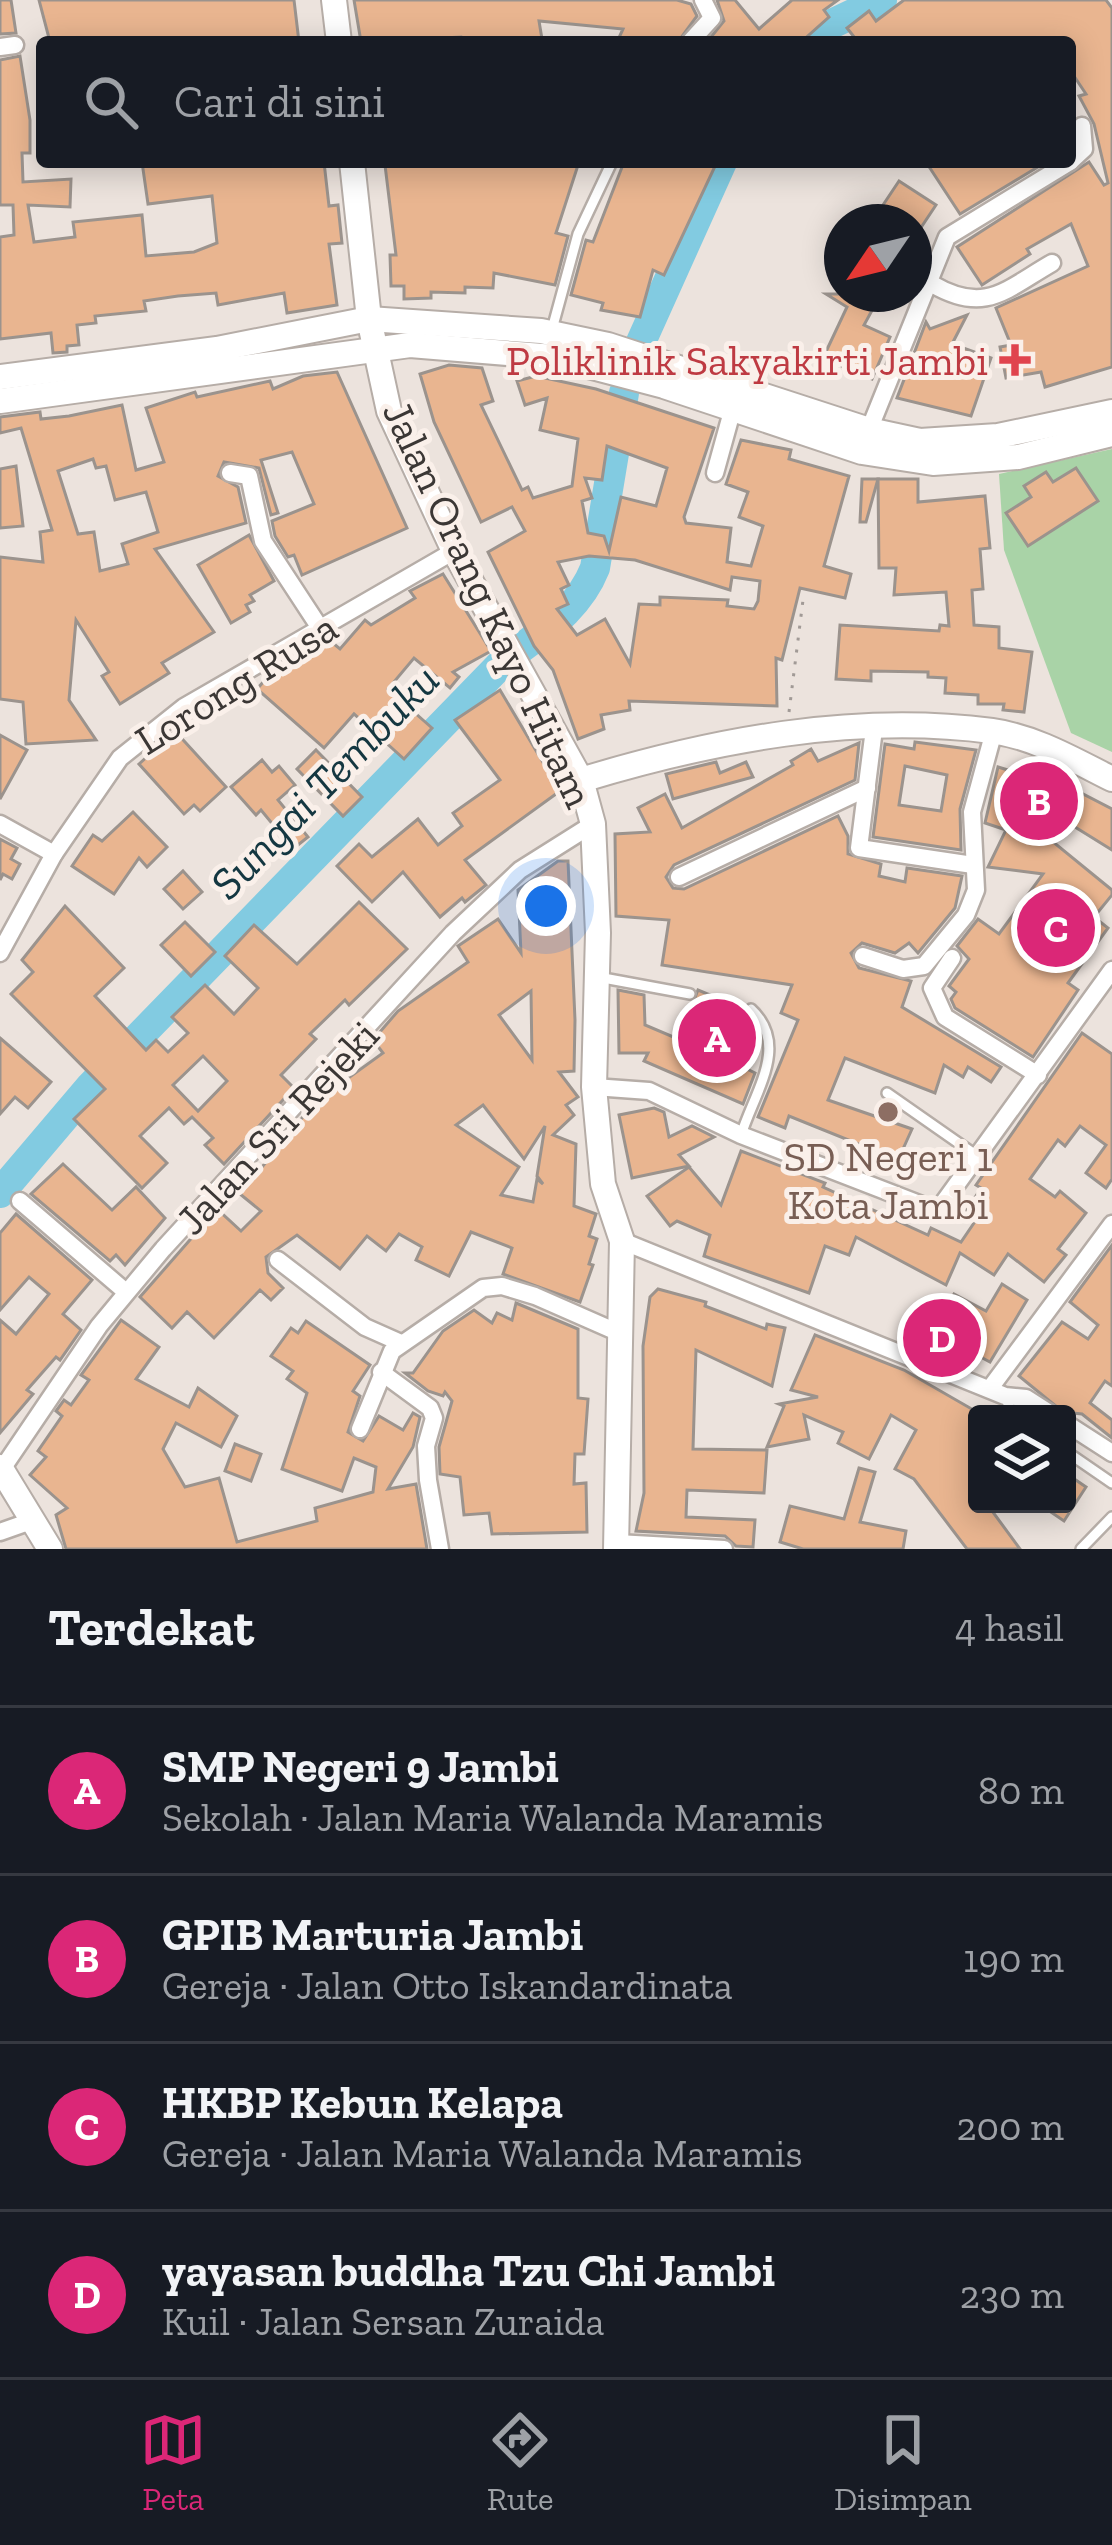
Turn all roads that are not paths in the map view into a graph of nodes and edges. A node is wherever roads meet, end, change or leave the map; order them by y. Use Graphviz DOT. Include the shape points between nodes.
graph roads {
  1 [pos="334,0"];
  2 [pos="703,0"];
  3 [pos="338,36"];
  4 [pos="696,36"];
  5 [pos="1082,126"];
  6 [pos="1076,156"];
  7 [pos="353,168"];
  8 [pos="609,168"];
  9 [pos="1060,168"];
  10 [pos="1052,263"];
  11 [pos="932,284"];
  12 [pos="920,312"];
  13 [pos="369,319"];
  14 [pos="550,333"];
  15 [pos="377,345"];
  16 [pos="67,380"];
  17 [pos="18,383"];
  18 [pos="0,401"];
  19 [pos="733,408"];
  20 [pos="1112,412"];
  21 [pos="869,430"];
  22 [pos="1112,434"];
  23 [pos="230,472"];
  24 [pos="715,473"];
  25 [pos="454,551"];
  26 [pos="320,628"];
  27 [pos="874,730"];
  28 [pos="994,731"];
  29 [pos="1112,779"];
  30 [pos="581,781"];
  31 [pos="867,788"];
  32 [pos="0,824"];
  33 [pos="593,824"];
  34 [pos="54,854"];
  35 [pos="973,865"];
  36 [pos="679,877"];
  37 [pos="5,931"];
  38 [pos="0,953"];
  39 [pos="863,956"];
  40 [pos="952,958"];
  41 [pos="1112,970"];
  42 [pos="598,977"];
  43 [pos="690,994"];
  44 [pos="751,1009"];
  45 [pos="1038,1076"];
  46 [pos="594,1087"];
  47 [pos="887,1093"];
  48 [pos="741,1135"];
  49 [pos="980,1158"];
  50 [pos="20,1201"];
  51 [pos="1112,1224"];
  52 [pos="622,1241"];
  53 [pos="278,1259"];
  54 [pos="126,1292"];
  55 [pos="617,1332"];
  56 [pos="401,1343"];
  57 [pos="381,1372"];
  58 [pos="1003,1399"];
  59 [pos="1037,1405"];
  60 [pos="360,1429"];
  61 [pos="1076,1430"];
  62 [pos="1112,1453"];
  63 [pos="1076,1458"];
  64 [pos="1,1468"];
  65 [pos="1112,1483"];
  66 [pos="1112,1516"];
  67 [pos="34,1520"];
  68 [pos="0,1532"];
  69 [pos="616,1546"];
  70 [pos="50,1549"];
  71 [pos="440,1549"];
  72 [pos="724,1549"];
  73 [pos="1081,1549"];
  1 -- 3 [label="main road"];
  2 -- 4 [label="street" via="712,18"];
  5 -- 6 [label="street" via="1084,149"];
  7 -- 13 [label="main road, Jalan Orang Kayo Hitam"];
  8 -- 14 [label="lane" via="578,234"];
  9 -- 11 [label="street" via="947,237"];
  10 -- 11 [label="street" via="982,300"];
  12 -- 21 [label="street"];
  13 -- 14 [label="main road"];
  13 -- 15 [label="main road, Jalan Orang Kayo Hitam"];
  13 -- 16 [label="main road"];
  14 -- 21 [label="main road"];
  15 -- 16 [label="main road"];
  15 -- 19 [label="main road" via="554,357"];
  15 -- 25 [label="main road, Jalan Orang Kayo Hitam" via="389,411"];
  16 -- 17 [label="main road"];
  17 -- 18 [label="main road"];
  19 -- 22 [label="main road" via="862,452 933,463 1018,457"];
  19 -- 24 [label="street"];
  20 -- 21 [label="main road" via="954,441"];
  23 -- 26 [label="street" via="249,476 262,541"];
  25 -- 26 [label="street, Lorong Rusa"];
  25 -- 30 [label="main road, Jalan Orang Kayo Hitam"];
  26 -- 34 [label="street, Lorong Rusa" via="135,744"];
  27 -- 28 [label="main road"];
  27 -- 30 [label="main road" via="787,731"];
  27 -- 31 [label="street"];
  28 -- 29 [label="main road"];
  28 -- 35 [label="street" via="972,812"];
  30 -- 33 [label="main road, Jalan Orang Kayo Hitam"];
  31 -- 35 [label="street" via="859,848"];
  31 -- 36 [label="street"];
  32 -- 34 [label="street"];
  33 -- 42 [label="main road, Jalan Orang Kayo Hitam"];
  33 -- 54 [label="street, Jalan Sri Rejeki" via="520,870 453,933"];
  34 -- 37 [label="street, Lorong Rusa"];
  35 -- 39 [label="street" via="976,890 966,915 924,966 903,969"];
  37 -- 38 [label="street, Lorong Rusa"];
  40 -- 45 [label="street" via="932,988 945,1016"];
  41 -- 45 [label="street"];
  42 -- 43 [label="lane"];
  42 -- 46 [label="main road, Jalan Orang Kayo Hitam"];
  44 -- 48 [label="lane" via="768,1025 773,1045"];
  45 -- 49 [label="street"];
  46 -- 48 [label="street" via="649,1091"];
  46 -- 52 [label="main road, Jalan Orang Kayo Hitam" via="604,1184"];
  47 -- 49 [label="lane"];
  48 -- 49 [label="street" via="927,1207 952,1198"];
  50 -- 54 [label="street"];
  51 -- 58 [label="street"];
  52 -- 55 [label="main road, Jalan Orang Kayo Hitam"];
  52 -- 58 [label="street"];
  53 -- 56 [label="street" via="365,1327"];
  54 -- 64 [label="street, Jalan Sri Rejeki"];
  55 -- 56 [label="street" via="502,1286 471,1292"];
  55 -- 69 [label="main road, Jalan Orang Kayo Hitam"];
  56 -- 57 [label="street"];
  57 -- 60 [label="street"];
  57 -- 71 [label="street" via="434,1418 426,1445"];
  58 -- 59 [label="street"];
  61 -- 62 [label="street"];
  63 -- 65 [label="lane"];
  64 -- 67 [label="main road"];
  66 -- 73 [label="lane"];
  67 -- 68 [label="street"];
  67 -- 70 [label="main road"];
  69 -- 72 [label="street"];
}
